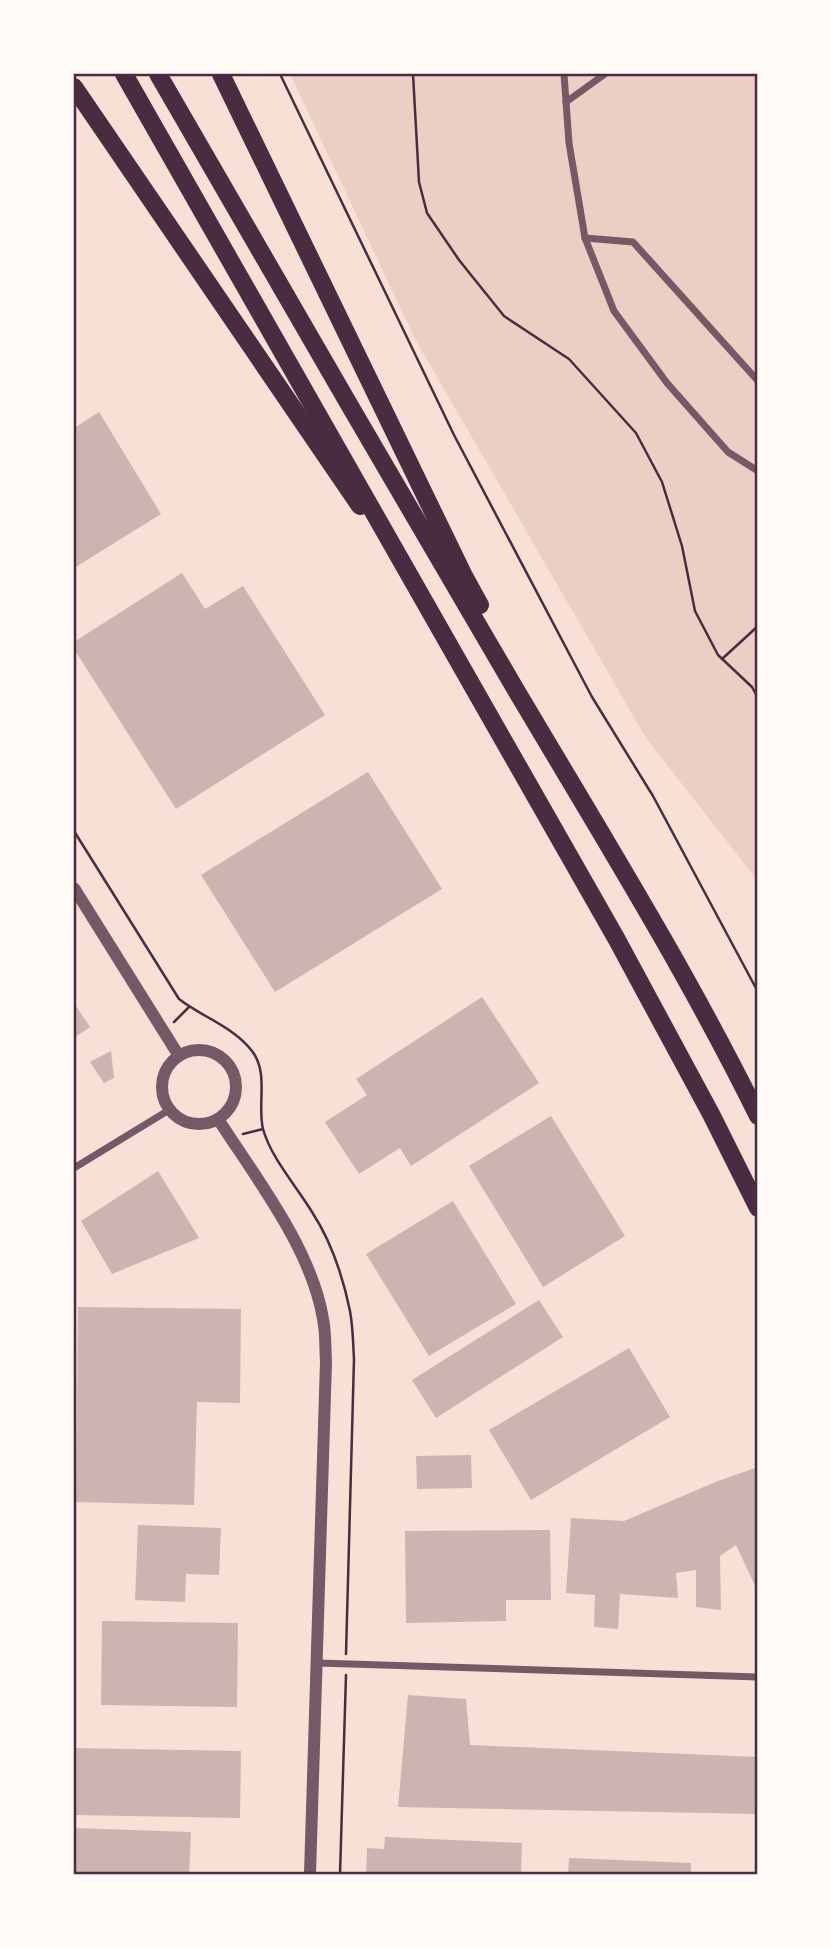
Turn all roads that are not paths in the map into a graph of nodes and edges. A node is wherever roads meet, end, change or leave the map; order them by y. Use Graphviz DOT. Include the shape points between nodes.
graph roads {
  1 [pos="124,74"];
  2 [pos="158,74"];
  3 [pos="221,74"];
  4 [pos="564,74"];
  5 [pos="605,74"];
  6 [pos="74,87"];
  7 [pos="566,102"];
  8 [pos="585,238"];
  9 [pos="758,381"];
  10 [pos="758,471"];
  11 [pos="431,611"];
  12 [pos="74,888"];
  13 [pos="179,1056"];
  14 [pos="748,1097"];
  15 [pos="169,1110"];
  16 [pos="758,1116"];
  17 [pos="219,1119"];
  18 [pos="74,1168"];
  19 [pos="758,1208"];
  20 [pos="318,1663"];
  21 [pos="758,1677"];
  22 [pos="310,1874"];
  1 -- 11 [label="highway"];
  2 -- 14 [label="highway" via="626,877"];
  3 -- 14 [label="highway" via="463,574 690,980"];
  4 -- 7 [label="street"];
  5 -- 7 [label="street"];
  6 -- 11 [label="highway"];
  7 -- 8 [label="street"];
  8 -- 9 [label="street" via="633,242"];
  8 -- 10 [label="street" via="614,311 659,373 728,453"];
  11 -- 19 [label="highway" via="617,938"];
  12 -- 13 [label="street"];
  13 -- 15 [label="street" via="163,1076 161,1088"];
  13 -- 17 [label="street" via="199,1049 224,1058 231,1067 234,1101"];
  14 -- 16 [label="highway"];
  15 -- 17 [label="street" via="198,1125"];
  15 -- 18 [label="street"];
  17 -- 20 [label="street" via="293,1236 311,1274 323,1319 327,1362"];
  20 -- 21 [label="street"];
  20 -- 22 [label="street"];
}
